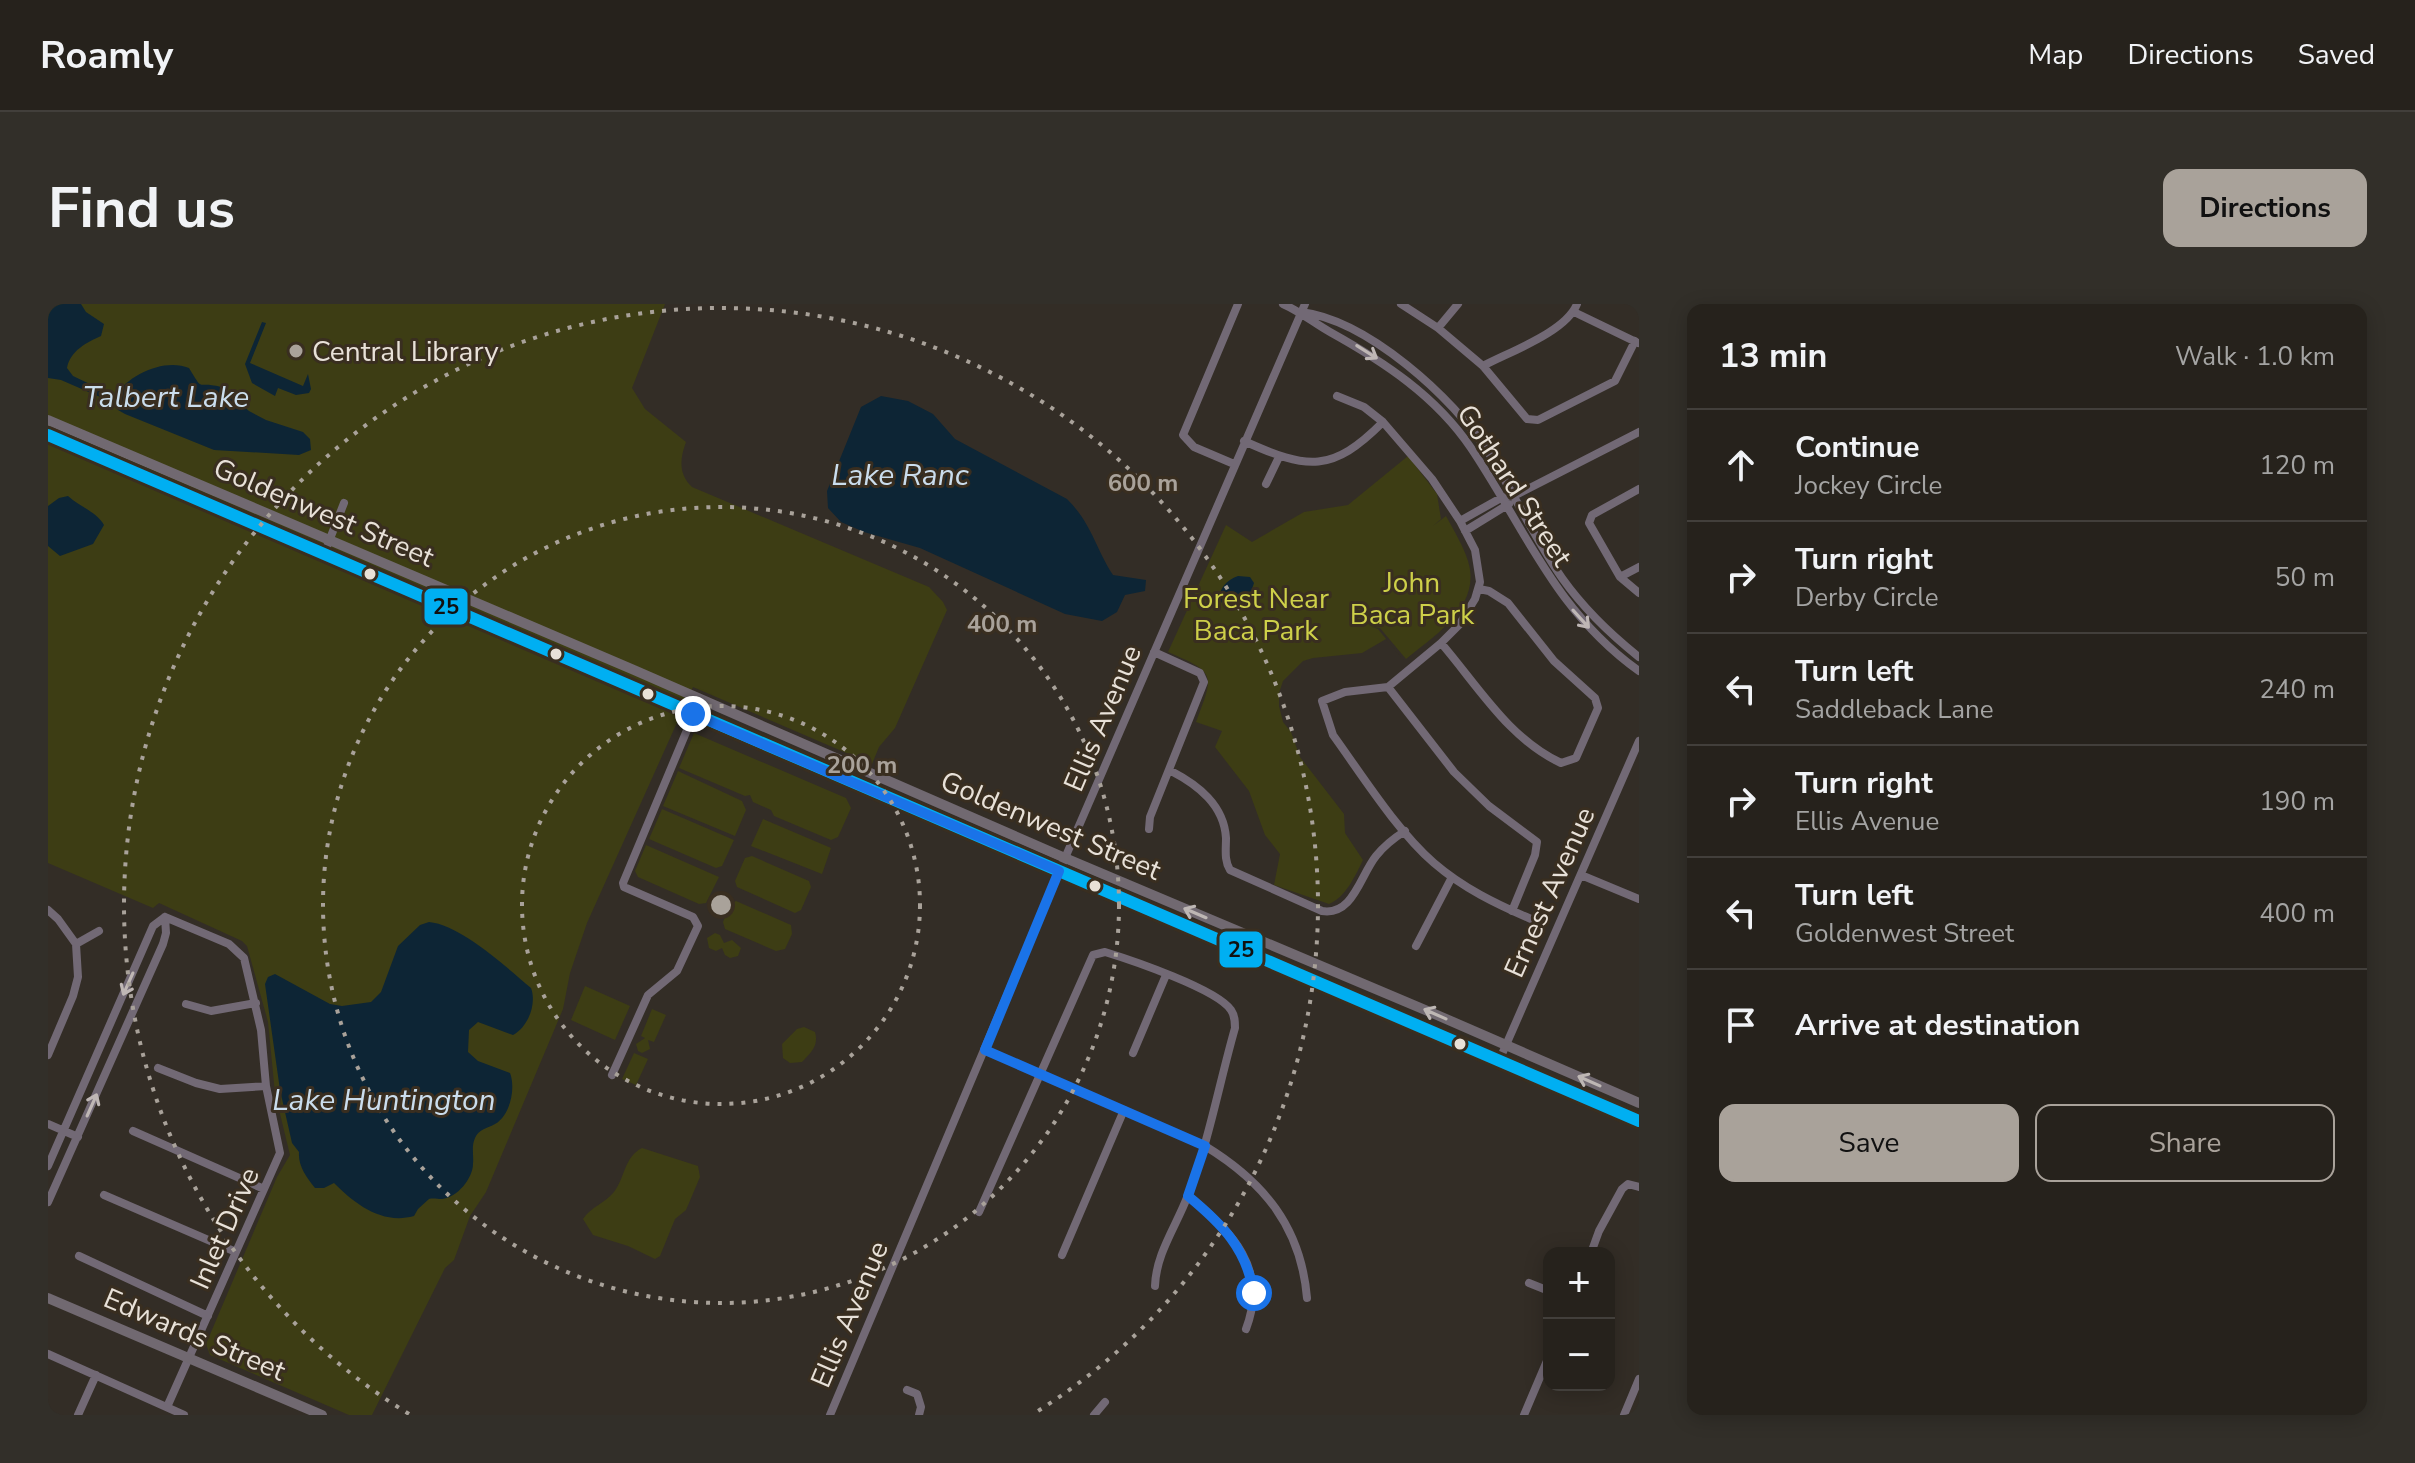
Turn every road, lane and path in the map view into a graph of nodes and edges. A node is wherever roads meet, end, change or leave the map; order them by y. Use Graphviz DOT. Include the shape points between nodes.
graph roads {
  1 [pos="1238,304"];
  2 [pos="1283,304"];
  3 [pos="1401,304"];
  4 [pos="1458,304"];
  5 [pos="1303,308"];
  6 [pos="1575,308"];
  7 [pos="1438,328"];
  8 [pos="1637,342"];
  9 [pos="1483,366"];
  10 [pos="1337,396"];
  11 [pos="48,420"];
  12 [pos="1383,422"];
  13 [pos="1639,432"];
  14 [pos="48,435"];
  15 [pos="1244,441"];
  16 [pos="1279,457"];
  17 [pos="1234,464"];
  18 [pos="1266,484"];
  19 [pos="1639,489"];
  20 [pos="1514,496"];
  21 [pos="1501,498"];
  22 [pos="344,503"];
  23 [pos="1507,507"];
  24 [pos="1460,521"];
  25 [pos="1465,531"];
  26 [pos="330,540"];
  27 [pos="324,554"];
  28 [pos="1639,567"];
  29 [pos="1620,577"];
  30 [pos="1479,589"];
  31 [pos="1639,593"];
  32 [pos="430,600"];
  33 [pos="523,624"];
  34 [pos="517,637"];
  35 [pos="1441,643"];
  36 [pos="1154,652"];
  37 [pos="601,656"];
  38 [pos="1639,657"];
  39 [pos="1639,671"];
  40 [pos="1388,687"];
  41 [pos="700,699"];
  42 [pos="693,714"];
  43 [pos="1639,741"];
  44 [pos="1171,771"];
  45 [pos="1149,829"];
  46 [pos="1405,831"];
  47 [pos="1065,858"];
  48 [pos="1059,871"];
  49 [pos="1581,875"];
  50 [pos="1452,877"];
  51 [pos="1639,899"];
  52 [pos="48,910"];
  53 [pos="1512,911"];
  54 [pos="165,917"];
  55 [pos="1531,919"];
  56 [pos="180,923"];
  57 [pos="99,931"];
  58 [pos="166,933"];
  59 [pos="76,944"];
  60 [pos="1416,946"];
  61 [pos="1166,975"];
  62 [pos="256,1003"];
  63 [pos="186,1004"];
  64 [pos="1506,1046"];
  65 [pos="985,1050"];
  66 [pos="1133,1053"];
  67 [pos="48,1055"];
  68 [pos="1499,1061"];
  69 [pos="158,1068"];
  70 [pos="1040,1073"];
  71 [pos="612,1075"];
  72 [pos="266,1086"];
  73 [pos="1639,1103"];
  74 [pos="1124,1110"];
  75 [pos="1639,1121"];
  76 [pos="48,1124"];
  77 [pos="64,1130"];
  78 [pos="133,1131"];
  79 [pos="78,1137"];
  80 [pos="1205,1146"];
  81 [pos="48,1166"];
  82 [pos="1639,1187"];
  83 [pos="264,1189"];
  84 [pos="104,1195"];
  85 [pos="1188,1196"];
  86 [pos="48,1202"];
  87 [pos="979,1212"];
  88 [pos="1593,1247"];
  89 [pos="236,1252"];
  90 [pos="1062,1255"];
  91 [pos="79,1256"];
  92 [pos="1529,1283"];
  93 [pos="1155,1286"];
  94 [pos="1543,1289"];
  95 [pos="48,1298"];
  96 [pos="1307,1298"];
  97 [pos="208,1316"];
  98 [pos="1246,1329"];
  99 [pos="48,1354"];
  100 [pos="190,1358"];
  101 [pos="1543,1370"];
  102 [pos="96,1375"];
  103 [pos="1639,1379"];
  104 [pos="907,1390"];
  105 [pos="1105,1402"];
  106 [pos="167,1407"];
  107 [pos="296,1410"];
  108 [pos="1094,1414"];
  109 [pos="78,1415"];
  110 [pos="184,1415"];
  111 [pos="322,1415"];
  112 [pos="830,1415"];
  113 [pos="919,1415"];
  114 [pos="1524,1415"];
  115 [pos="1624,1415"];
  1 -- 17 [label="street" via="1183,435 1194,447"];
  2 -- 5 [label="street, Gothard Street"];
  3 -- 7 [label="street"];
  4 -- 7 [label="street"];
  5 -- 15 [label="street, Ellis Avenue"];
  5 -- 20 [label="street, Gothard Street" via="1371,340 1410,368 1486,449"];
  5 -- 21 [label="street, Gothard Street, one-way" via="1327,331 1382,362 1439,409"];
  6 -- 8 [label="street"];
  6 -- 9 [label="street" via="1556,328"];
  7 -- 9 [label="street"];
  8 -- 9 [label="street" via="1615,381 1538,420 1527,419"];
  10 -- 12 [label="street"];
  11 -- 26 [label="main road, Goldenwest Street"];
  12 -- 16 [label="street" via="1341,457 1302,462"];
  12 -- 24 [label="street"];
  13 -- 20 [label="street"];
  14 -- 27 [label="main road, Goldenwest Street"];
  15 -- 16 [label="street"];
  15 -- 17 [label="street, Ellis Avenue"];
  16 -- 18 [label="street"];
  17 -- 36 [label="street, Ellis Avenue"];
  19 -- 29 [label="street" via="1592,515 1589,523"];
  20 -- 21 [label="street"];
  20 -- 23 [label="street"];
  20 -- 38 [label="street, Gothard Street" via="1563,580"];
  21 -- 23 [label="street, Gothard Street"];
  21 -- 24 [label="street"];
  22 -- 26 [label="street"];
  23 -- 25 [label="street"];
  23 -- 39 [label="street, Gothard Street, one-way" via="1571,608"];
  24 -- 25 [label="street"];
  25 -- 30 [label="street" via="1478,563"];
  26 -- 27 [label="street"];
  26 -- 33 [label="main road, Goldenwest Street"];
  27 -- 32 [label="main road, Goldenwest Street"];
  28 -- 29 [label="street"];
  29 -- 31 [label="street"];
  30 -- 35 [label="street" via="1468,614"];
  30 -- 35 [label="street" via="1508,603 1554,661 1595,698 1598,708 1576,758 1561,763 1526,740 1502,719"];
  32 -- 33 [label="main road" via="451,603 508,627"];
  32 -- 34 [label="main road, Goldenwest Street"];
  33 -- 37 [label="main road, Goldenwest Street"];
  34 -- 37 [label="main road" via="528,634 574,654"];
  34 -- 42 [label="main road, Goldenwest Street"];
  35 -- 40 [label="street"];
  36 -- 44 [label="street" via="1200,673 1204,682"];
  36 -- 47 [label="street, Ellis Avenue"];
  37 -- 41 [label="main road, Goldenwest Street"];
  40 -- 46 [label="street" via="1345,692 1322,701 1333,735"];
  40 -- 53 [label="street" via="1454,772 1537,842"];
  41 -- 42 [label="street"];
  41 -- 47 [label="main road, Goldenwest Street"];
  42 -- 48 [label="main road, Goldenwest Street"];
  42 -- 71 [label="street" via="623,883 693,917 698,926 677,971 648,995"];
  43 -- 49 [label="street, Ernest Avenue"];
  44 -- 45 [label="street"];
  44 -- 46 [label="street" via="1215,806 1230,870 1332,913 1349,901 1376,856"];
  46 -- 50 [label="street"];
  47 -- 48 [label="street, Ellis Avenue"];
  64 -- 47 [label="main road, Goldenwest Street, one-way"];
  48 -- 65 [label="street, Ellis Avenue"];
  48 -- 68 [label="main road, Goldenwest Street"];
  49 -- 51 [label="street"];
  49 -- 64 [label="street, Ernest Avenue"];
  50 -- 53 [label="street"];
  50 -- 60 [label="street"];
  52 -- 59 [label="street"];
  53 -- 55 [label="street"];
  54 -- 56 [label="street"];
  54 -- 58 [label="street"];
  54 -- 77 [label="street, one-way" via="153,926"];
  56 -- 58 [label="street"];
  56 -- 62 [label="street" via="240,953"];
  57 -- 59 [label="street"];
  79 -- 58 [label="street, one-way"];
  59 -- 67 [label="street" via="78,977"];
  61 -- 66 [label="street"];
  61 -- 70 [label="street" via="1105,952 1093,955"];
  61 -- 80 [label="street" via="1215,997 1230,1008 1235,1021"];
  62 -- 63 [label="street" via="211,1011"];
  62 -- 72 [label="street"];
  64 -- 68 [label="street, Ernest Avenue"];
  73 -- 64 [label="main road, Goldenwest Street, one-way"];
  65 -- 70 [label="street"];
  65 -- 112 [label="street, Ellis Avenue"];
  68 -- 75 [label="main road, Goldenwest Street"];
  69 -- 72 [label="street" via="220,1089"];
  70 -- 74 [label="street"];
  70 -- 87 [label="street"];
  72 -- 83 [label="street, Inlet Drive" via="280,1153"];
  74 -- 80 [label="street"];
  74 -- 90 [label="street"];
  76 -- 77 [label="street"];
  77 -- 79 [label="street"];
  77 -- 81 [label="street"];
  78 -- 83 [label="street"];
  79 -- 86 [label="street"];
  80 -- 85 [label="street"];
  80 -- 96 [label="street" via="1269,1197 1295,1242"];
  82 -- 88 [label="street" via="1628,1184 1622,1189"];
  83 -- 89 [label="street, Inlet Drive"];
  84 -- 89 [label="street"];
  85 -- 93 [label="street" via="1162,1254"];
  85 -- 98 [label="street" via="1217,1219 1241,1251 1254,1293"];
  89 -- 97 [label="street, Inlet Drive"];
  91 -- 97 [label="street"];
  92 -- 94 [label="street"];
  95 -- 100 [label="main road, Edwards Street"];
  97 -- 100 [label="street, Inlet Drive"];
  99 -- 102 [label="street"];
  100 -- 106 [label="street, Inlet Drive"];
  100 -- 107 [label="main road, Edwards Street"];
  101 -- 114 [label="street"];
  102 -- 106 [label="street"];
  102 -- 109 [label="street"];
  103 -- 115 [label="street"];
  104 -- 113 [label="street" via="917,1394"];
  105 -- 108 [label="street"];
  106 -- 110 [label="street"];
  107 -- 111 [label="main road, Edwards Street"];
}
